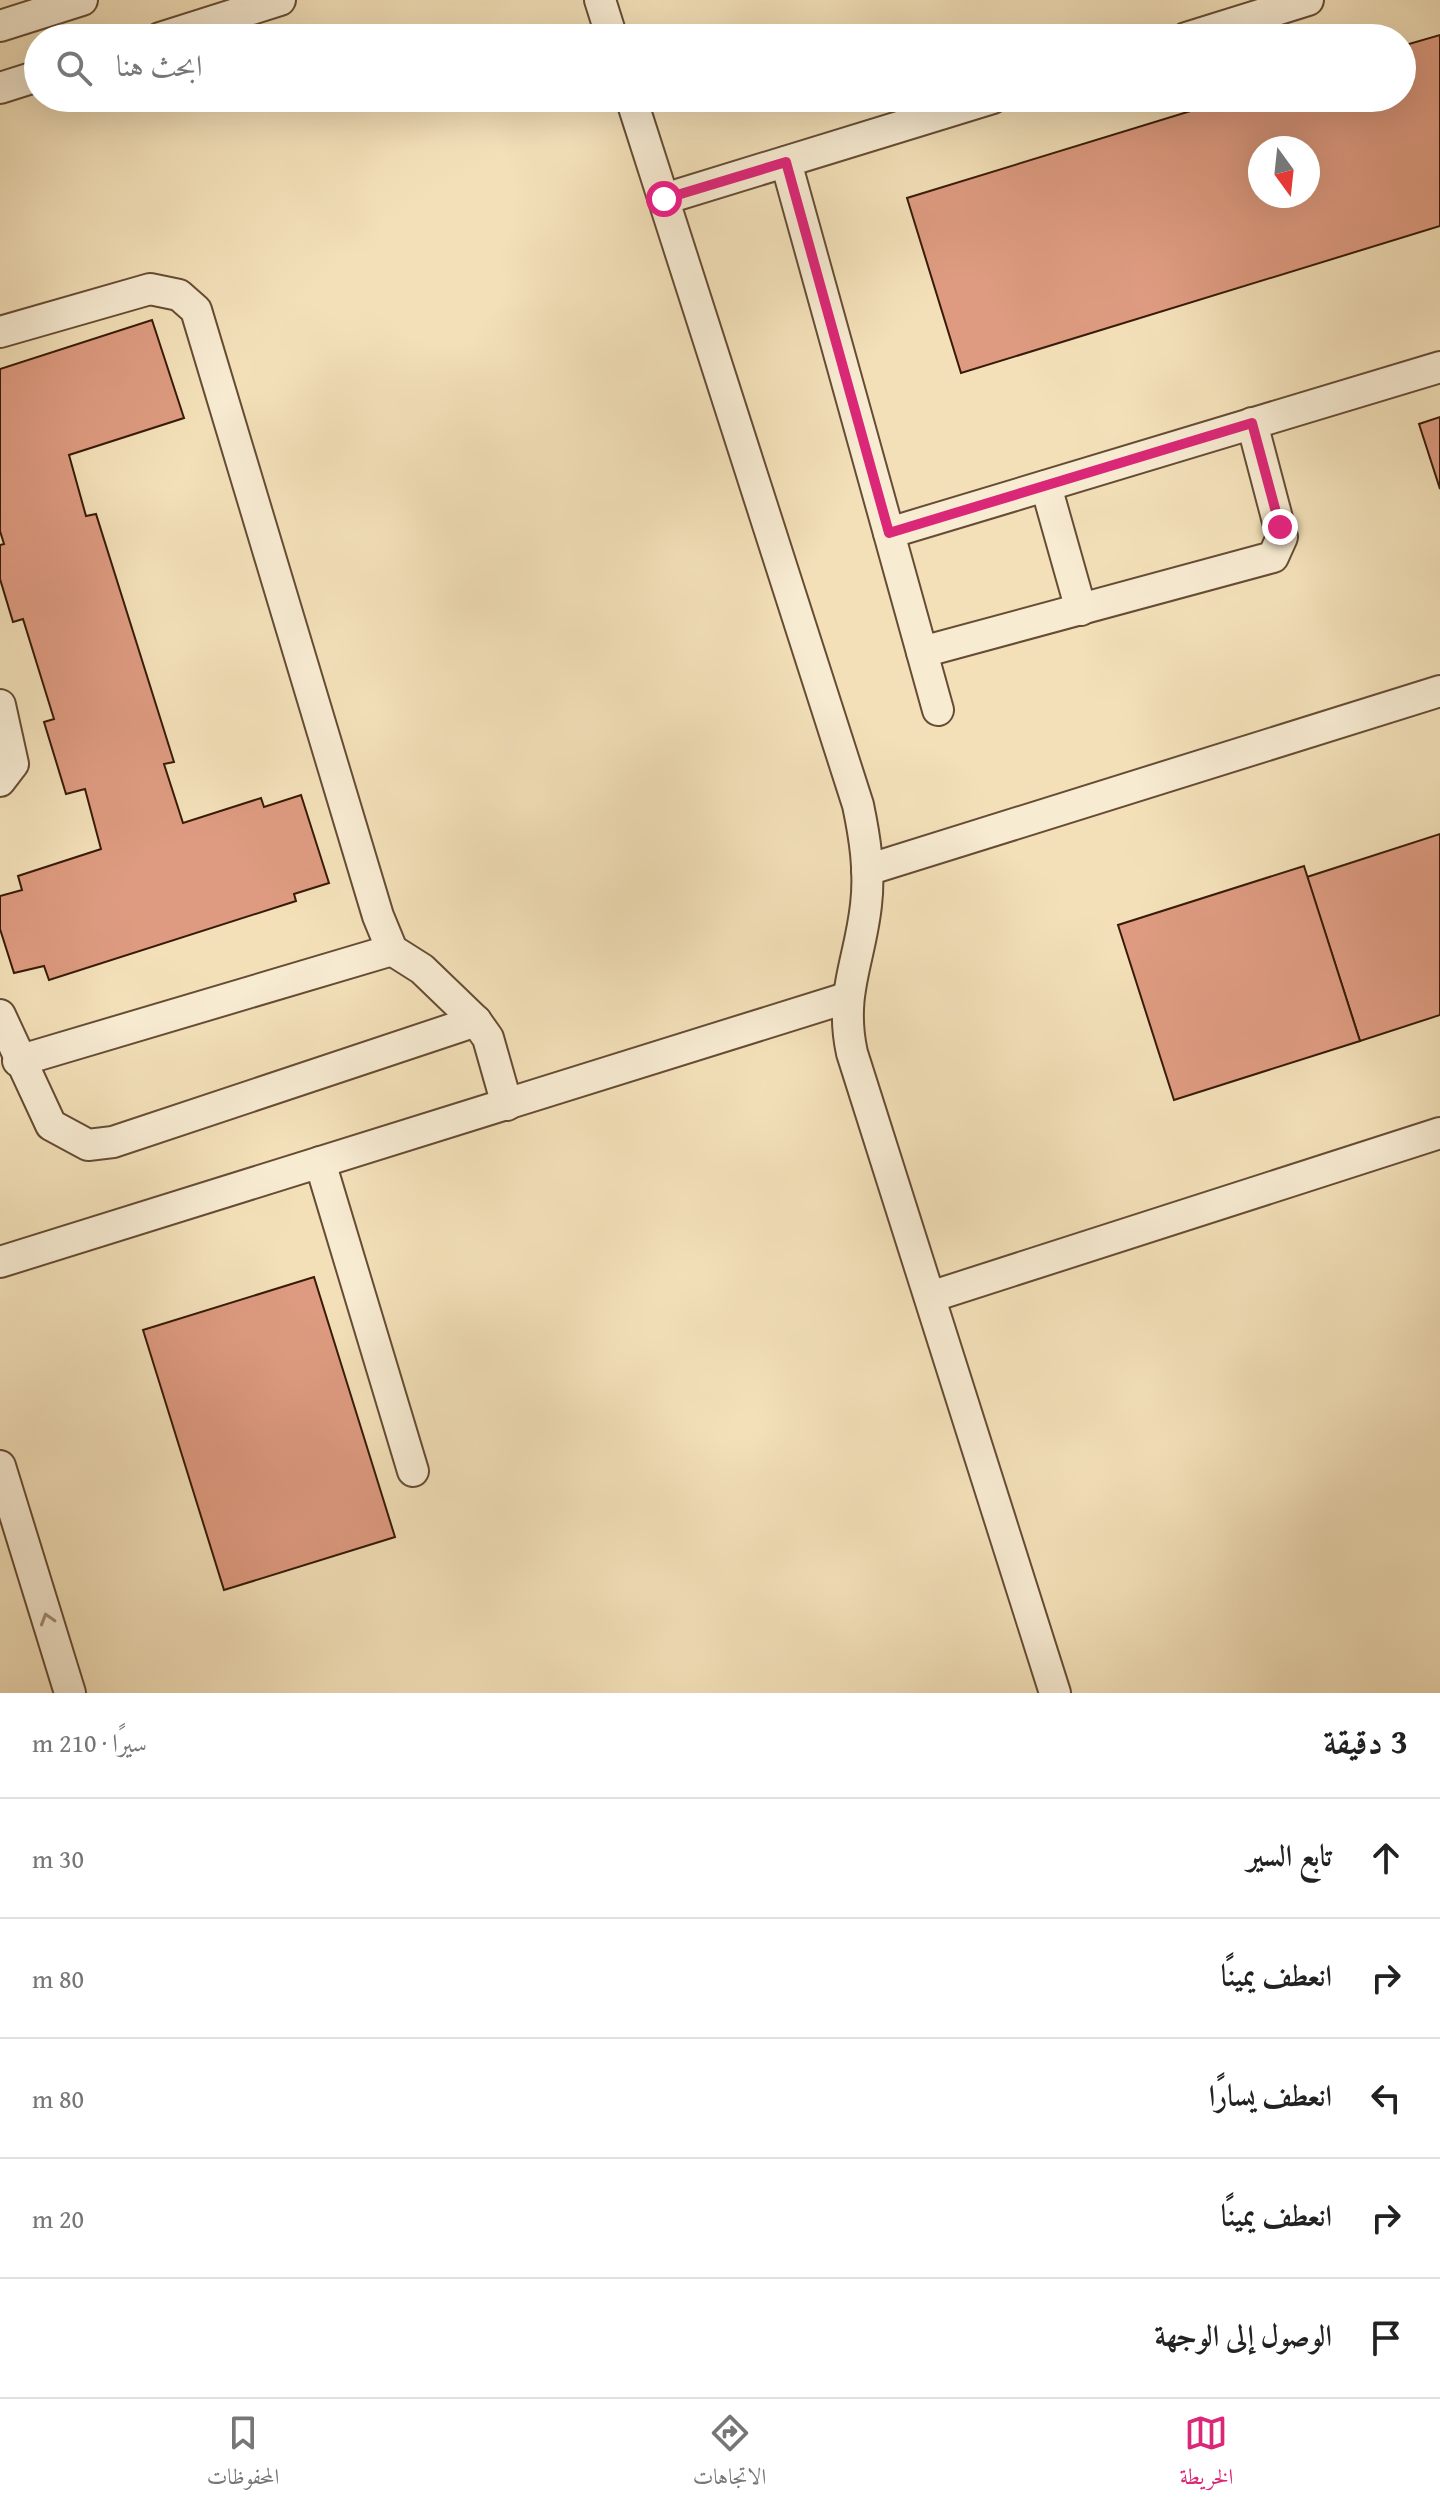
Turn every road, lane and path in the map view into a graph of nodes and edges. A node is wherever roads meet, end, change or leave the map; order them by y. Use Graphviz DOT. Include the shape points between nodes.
graph roads {
  1 [pos="82,0"];
  2 [pos="280,0"];
  3 [pos="600,0"];
  4 [pos="1308,0"];
  5 [pos="204,24"];
  6 [pos="608,24"];
  7 [pos="1231,24"];
  8 [pos="0,26"];
  9 [pos="24,80"];
  10 [pos="0,88"];
  11 [pos="636,112"];
  12 [pos="948,112"];
  13 [pos="786,162"];
  14 [pos="664,199"];
  15 [pos="0,332"];
  16 [pos="1440,367"];
  17 [pos="1252,423"];
  18 [pos="1046,486"];
  19 [pos="889,533"];
  20 [pos="1081,610"];
  21 [pos="922,652"];
  22 [pos="1440,691"];
  23 [pos="0,705"];
  24 [pos="938,710"];
  25 [pos="0,781"];
  26 [pos="867,870"];
  27 [pos="392,950"];
  28 [pos="846,998"];
  29 [pos="0,1015"];
  30 [pos="476,1021"];
  31 [pos="18,1061"];
  32 [pos="507,1105"];
  33 [pos="1440,1133"];
  34 [pos="320,1162"];
  35 [pos="0,1262"];
  36 [pos="930,1297"];
  37 [pos="0,1466"];
  38 [pos="413,1471"];
  39 [pos="70,1693"];
  40 [pos="1055,1693"];
  1 -- 8 [label="street"];
  2 -- 5 [label="street"];
  3 -- 6 [label="street"];
  4 -- 7 [label="street"];
  9 -- 10 [label="street"];
  11 -- 14 [label="street"];
  12 -- 13 [label="street"];
  13 -- 14 [label="street"];
  13 -- 19 [label="street"];
  14 -- 26 [label="street" via="858,805"];
  15 -- 27 [label="street" via="150,289 179,295 196,310"];
  16 -- 17 [label="street"];
  17 -- 18 [label="street"];
  17 -- 20 [label="street" via="1282,537 1273,557"];
  18 -- 19 [label="street"];
  18 -- 20 [label="street"];
  19 -- 21 [label="street"];
  20 -- 21 [label="street"];
  21 -- 24 [label="street"];
  22 -- 26 [label="street"];
  23 -- 25 [label="street" via="13,764"];
  26 -- 28 [label="street" via="861,936"];
  27 -- 30 [label="street" via="422,969"];
  27 -- 31 [label="street"];
  28 -- 32 [label="street"];
  28 -- 36 [label="street" via="852,1053"];
  29 -- 31 [label="street"];
  30 -- 31 [label="street" via="113,1142 88,1145 51,1125"];
  30 -- 32 [label="street" via="488,1038"];
  32 -- 34 [label="street"];
  33 -- 36 [label="street"];
  34 -- 35 [label="street"];
  34 -- 38 [label="street"];
  36 -- 40 [label="street"];
  39 -- 37 [label="street, one-way"];
}
